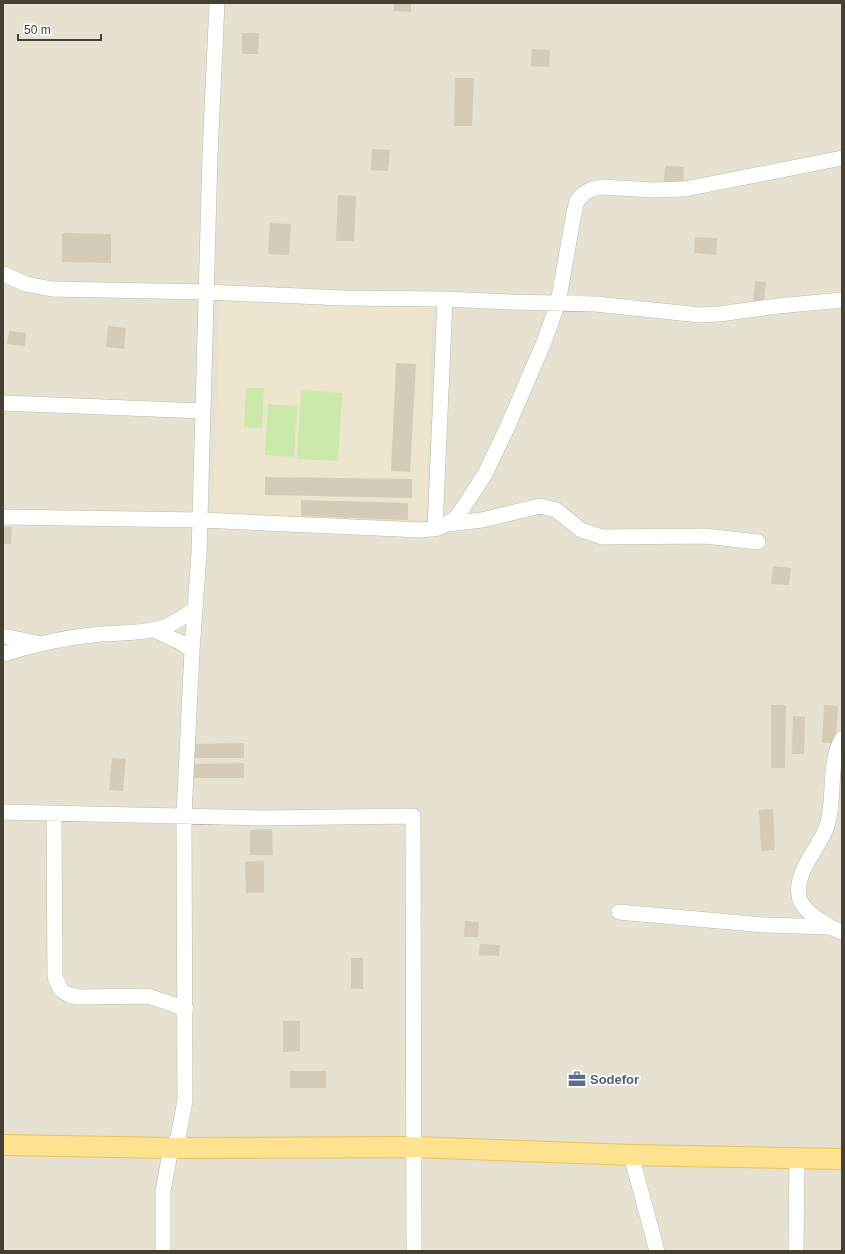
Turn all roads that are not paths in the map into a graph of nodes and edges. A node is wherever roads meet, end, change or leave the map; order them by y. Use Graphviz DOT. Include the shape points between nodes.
graph roads {
  1 [pos="217,3"];
  2 [pos="842,158"];
  3 [pos="3,274"];
  4 [pos="206,292"];
  5 [pos="445,299"];
  6 [pos="842,300"];
  7 [pos="558,304"];
  8 [pos="3,403"];
  9 [pos="203,412"];
  10 [pos="3,517"];
  11 [pos="201,520"];
  12 [pos="441,526"];
  13 [pos="758,542"];
  14 [pos="195,608"];
  15 [pos="156,631"];
  16 [pos="3,636"];
  17 [pos="40,644"];
  18 [pos="192,651"];
  19 [pos="3,654"];
  20 [pos="842,739"];
  21 [pos="3,812"];
  22 [pos="54,814"];
  23 [pos="184,815"];
  24 [pos="619,912"];
  25 [pos="836,930"];
  26 [pos="186,1010"];
  27 [pos="3,1145"];
  28 [pos="413,1147"];
  29 [pos="171,1148"];
  30 [pos="631,1155"];
  31 [pos="797,1158"];
  32 [pos="842,1159"];
  33 [pos="163,1251"];
  34 [pos="414,1251"];
  35 [pos="657,1251"];
  36 [pos="796,1251"];
  1 -- 4 [label="street"];
  2 -- 7 [label="street" via="685,189 592,189 577,201"];
  3 -- 4 [label="street" via="26,284 52,289"];
  4 -- 5 [label="street"];
  4 -- 9 [label="street"];
  5 -- 7 [label="street"];
  5 -- 12 [label="street"];
  6 -- 7 [label="street" via="700,315 628,306"];
  7 -- 12 [label="street" via="525,387 485,474 457,517"];
  8 -- 9 [label="street"];
  9 -- 11 [label="street"];
  10 -- 11 [label="street"];
  11 -- 12 [label="street" via="385,528"];
  11 -- 14 [label="street"];
  12 -- 13 [label="street" via="482,520 540,506 556,510 581,530 598,536 705,536"];
  14 -- 15 [label="street" via="174,624"];
  14 -- 18 [label="street"];
  15 -- 17 [label="street" via="93,635"];
  15 -- 18 [label="street" via="182,643"];
  16 -- 17 [label="street"];
  17 -- 19 [label="street"];
  18 -- 23 [label="street"];
  20 -- 25 [label="street" via="836,754 827,825 823,837 803,871 798,888 802,905"];
  21 -- 22 [label="street"];
  22 -- 23 [label="street"];
  22 -- 26 [label="street" via="56,977 61,990 80,997 148,996"];
  23 -- 26 [label="street"];
  23 -- 28 [label="street" via="262,818 413,816"];
  24 -- 25 [label="street"];
  26 -- 29 [label="street" via="185,1101 178,1138"];
  27 -- 29 [label="main road"];
  28 -- 29 [label="main road"];
  28 -- 30 [label="main road"];
  28 -- 34 [label="street"];
  29 -- 33 [label="street" via="162,1191"];
  30 -- 31 [label="main road"];
  30 -- 35 [label="street"];
  31 -- 32 [label="main road"];
  31 -- 36 [label="street"];
}
